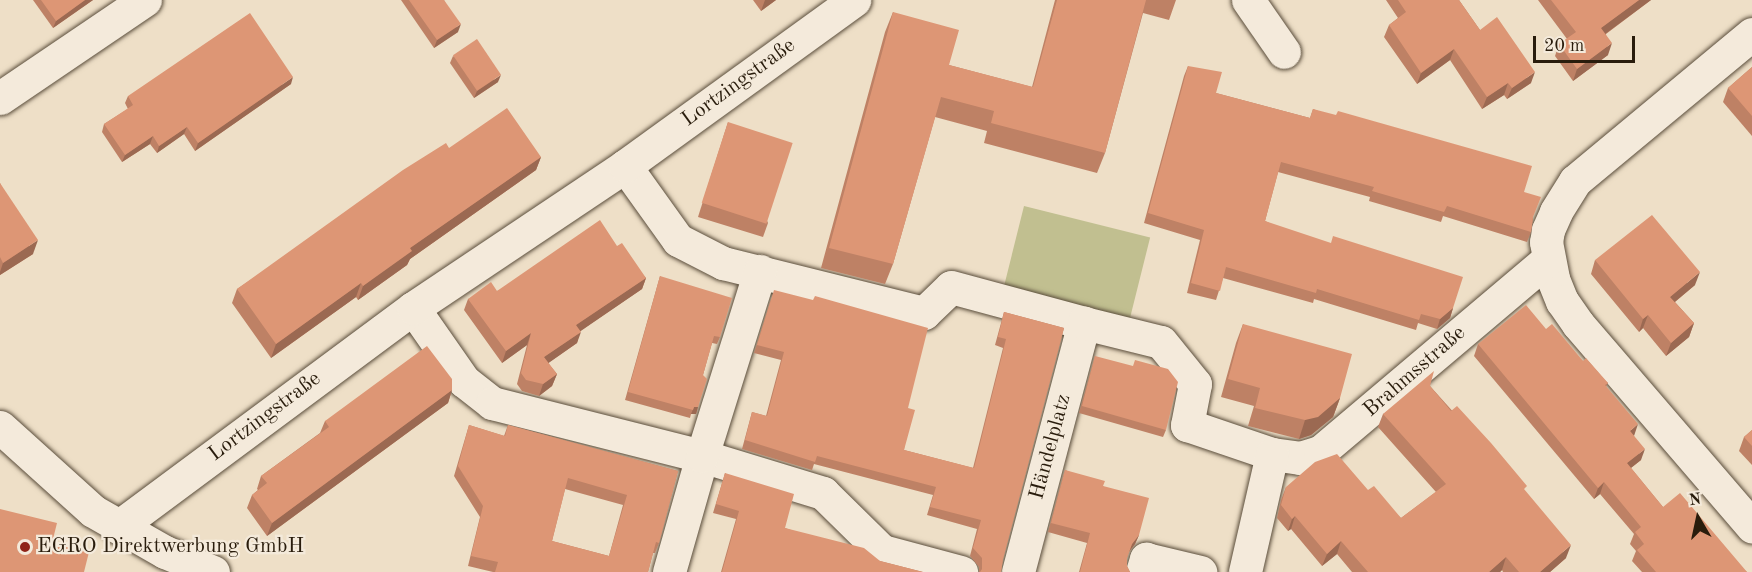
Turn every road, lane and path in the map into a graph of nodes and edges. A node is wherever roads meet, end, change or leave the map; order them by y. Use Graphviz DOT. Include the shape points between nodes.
graph roads {
  1 [pos="145,0"];
  2 [pos="854,0"];
  3 [pos="1248,0"];
  4 [pos="1752,34"];
  5 [pos="1284,52"];
  6 [pos="0,98"];
  7 [pos="625,166"];
  8 [pos="1548,259"];
  9 [pos="760,271"];
  10 [pos="413,308"];
  11 [pos="1084,322"];
  12 [pos="0,427"];
  13 [pos="1272,454"];
  14 [pos="702,456"];
  15 [pos="1752,526"];
  16 [pos="117,527"];
  17 [pos="213,572"];
  18 [pos="669,572"];
  19 [pos="961,572"];
  20 [pos="1018,572"];
  21 [pos="1142,572"];
  22 [pos="1200,572"];
  23 [pos="1245,572"];
  1 -- 6 [label="street"];
  2 -- 7 [label="street, Lortzingstraße"];
  3 -- 5 [label="street"];
  4 -- 8 [label="street" via="1575,181 1548,230"];
  7 -- 9 [label="street" via="678,240 723,263"];
  7 -- 10 [label="street, Lortzingstraße"];
  8 -- 13 [label="street, Brahmsstraße" via="1320,452 1300,458"];
  8 -- 15 [label="street" via="1562,301 1578,324"];
  9 -- 11 [label="street" via="924,313 951,287"];
  9 -- 14 [label="street"];
  10 -- 14 [label="street" via="464,381 492,403"];
  10 -- 16 [label="street, Lortzingstraße"];
  11 -- 13 [label="street" via="1161,342 1195,384 1187,425"];
  11 -- 20 [label="street, Händelplatz"];
  12 -- 16 [label="street" via="59,483"];
  13 -- 23 [label="street"];
  14 -- 18 [label="street"];
  14 -- 19 [label="street" via="823,494 882,551"];
  16 -- 17 [label="street"];
  21 -- 22 [label="street" via="1146,559"];
}
